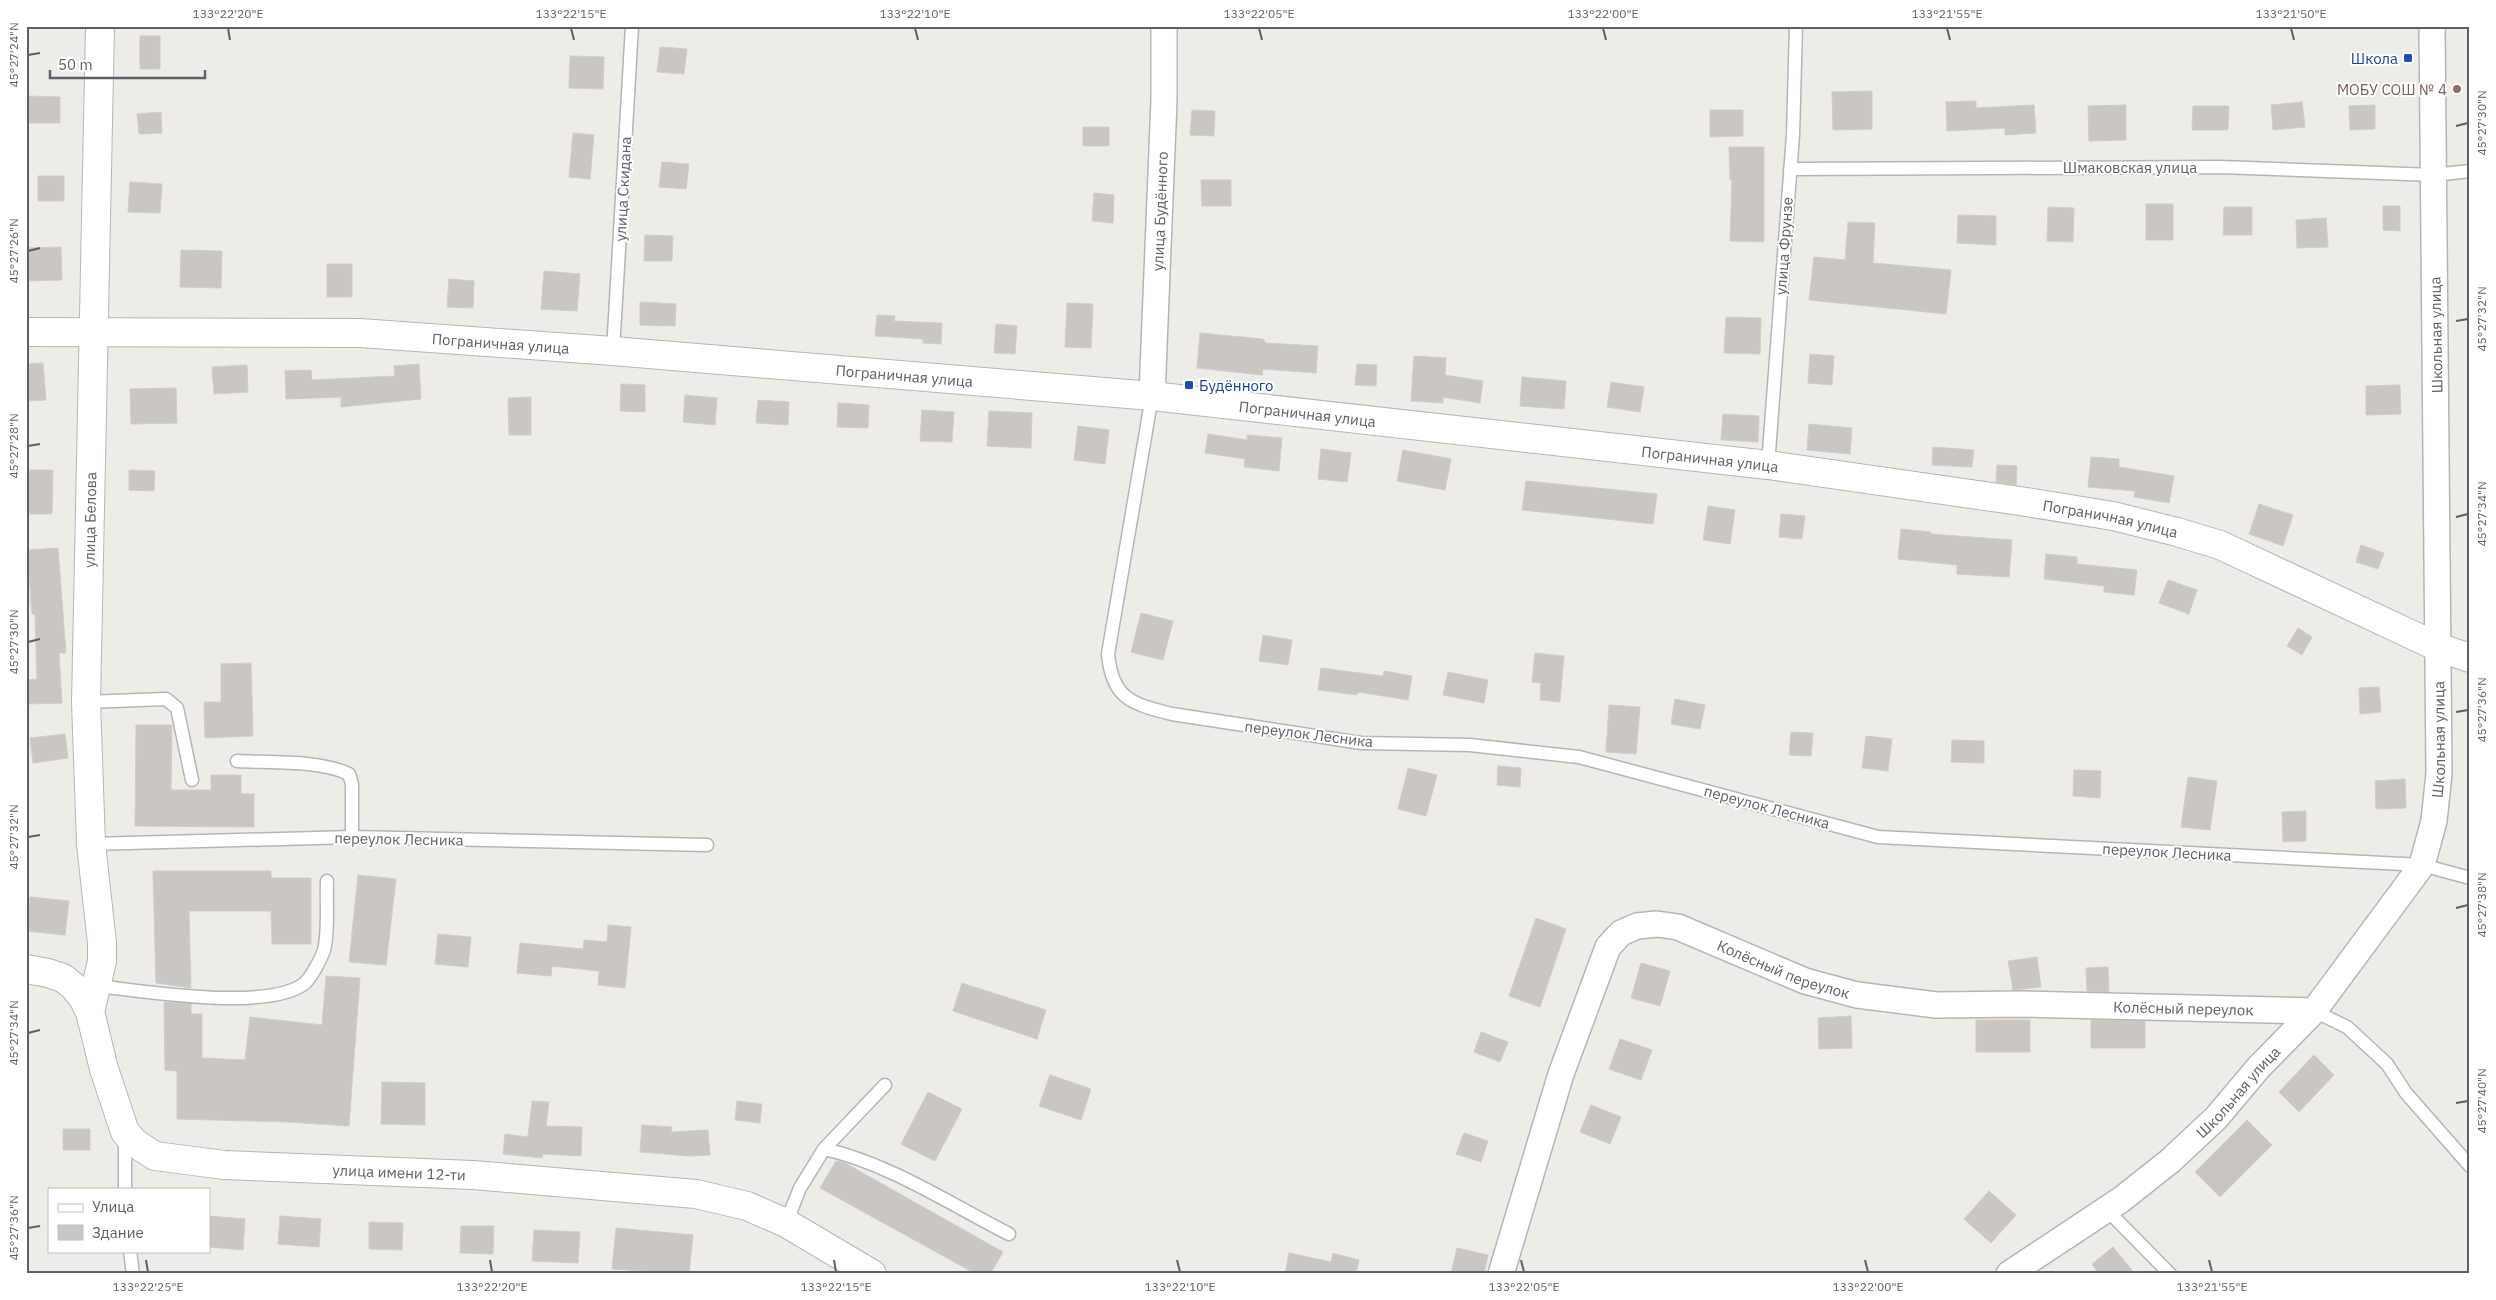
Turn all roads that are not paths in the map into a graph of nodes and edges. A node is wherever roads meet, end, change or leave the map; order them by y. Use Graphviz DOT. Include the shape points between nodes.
graph roads {
  1 [pos="100,26"];
  2 [pos="632,26"];
  3 [pos="1164,26"];
  4 [pos="1796,26"];
  5 [pos="2432,26"];
  6 [pos="1790,169"];
  7 [pos="2470,171"];
  8 [pos="2434,175"];
  9 [pos="95,331"];
  10 [pos="26,332"];
  11 [pos="613,351"];
  12 [pos="1152,396"];
  13 [pos="1768,465"];
  14 [pos="2440,648"];
  15 [pos="2470,658"];
  16 [pos="86,702"];
  17 [pos="237,761"];
  18 [pos="192,780"];
  19 [pos="352,837"];
  20 [pos="91,844"];
  21 [pos="707,845"];
  22 [pos="2422,865"];
  23 [pos="2470,878"];
  24 [pos="327,881"];
  25 [pos="26,970"];
  26 [pos="100,973"];
  27 [pos="2314,1011"];
  28 [pos="90,1012"];
  29 [pos="885,1085"];
  30 [pos="124,1132"];
  31 [pos="824,1149"];
  32 [pos="2470,1166"];
  33 [pos="125,1188"];
  34 [pos="2106,1209"];
  35 [pos="786,1223"];
  36 [pos="1009,1234"];
  37 [pos="130,1252"];
  38 [pos="134,1274"];
  39 [pos="872,1274"];
  40 [pos="1500,1274"];
  41 [pos="2009,1274"];
  42 [pos="2170,1274"];
  1 -- 9 [label="street, улица Белова"];
  2 -- 11 [label="lane, улица Скидана"];
  3 -- 12 [label="street, улица Будённого"];
  4 -- 6 [label="lane, улица Фрунзе"];
  5 -- 8 [label="street, Школьная улица"];
  6 -- 8 [label="lane, Шмаковская улица" via="2221,167"];
  6 -- 13 [label="lane, улица Фрунзе"];
  7 -- 8 [label="lane, Шмаковская улица"];
  8 -- 14 [label="street, Школьная улица"];
  9 -- 10 [label="street, Пограничная улица"];
  9 -- 11 [label="street, Пограничная улица" via="360,332"];
  9 -- 16 [label="street, улица Белова"];
  11 -- 12 [label="street, Пограничная улица"];
  12 -- 13 [label="street, Пограничная улица"];
  12 -- 22 [label="lane, переулок Лесника" via="1108,654 1110,672 1120,693 1142,706 1172,714 1361,743 1470,744 1579,757 1878,837"];
  13 -- 14 [label="street, Пограничная улица" via="2029,502 2113,516 2177,532 2220,545"];
  14 -- 15 [label="street, Пограничная улица"];
  14 -- 22 [label="street, Школьная улица" via="2439,773 2434,821"];
  16 -- 18 [label="lane" via="166,699 177,708"];
  16 -- 20 [label="street, улица Белова"];
  17 -- 19 [label="lane" via="338,769 350,774"];
  19 -- 20 [label="lane, переулок Лесника"];
  19 -- 21 [label="lane, переулок Лесника"];
  20 -- 26 [label="street, улица Белова" via="102,943"];
  22 -- 23 [label="lane, переулок Лесника"];
  22 -- 27 [label="street, Школьная улица"];
  24 -- 26 [label="lane" via="324,949 305,982 285,993 258,998 178,995"];
  25 -- 28 [label="street" via="48,972 63,978 74,987"];
  26 -- 28 [label="street, улица Белова"];
  27 -- 32 [label="lane" via="2347,1027 2387,1064 2406,1093"];
  27 -- 34 [label="street, Школьная улица" via="2259,1067 2216,1118 2170,1161"];
  27 -- 40 [label="street, Колёсный переулок" via="1936,1005 1857,995 1805,980 1678,926 1637,926 1621,933 1608,947 1594,981 1561,1074"];
  28 -- 30 [label="street"];
  29 -- 31 [label="lane"];
  30 -- 33 [label="lane"];
  30 -- 35 [label="street, улица имени 12-ти" via="145,1151 178,1160 224,1165 473,1175 641,1188 696,1194 747,1206"];
  31 -- 35 [label="lane" via="800,1188"];
  31 -- 36 [label="lane" via="853,1156 881,1168"];
  34 -- 41 [label="street, Школьная улица"];
  34 -- 42 [label="lane"];
  35 -- 39 [label="street, улица имени 12-ти"];
  37 -- 38 [label="lane"];
}
